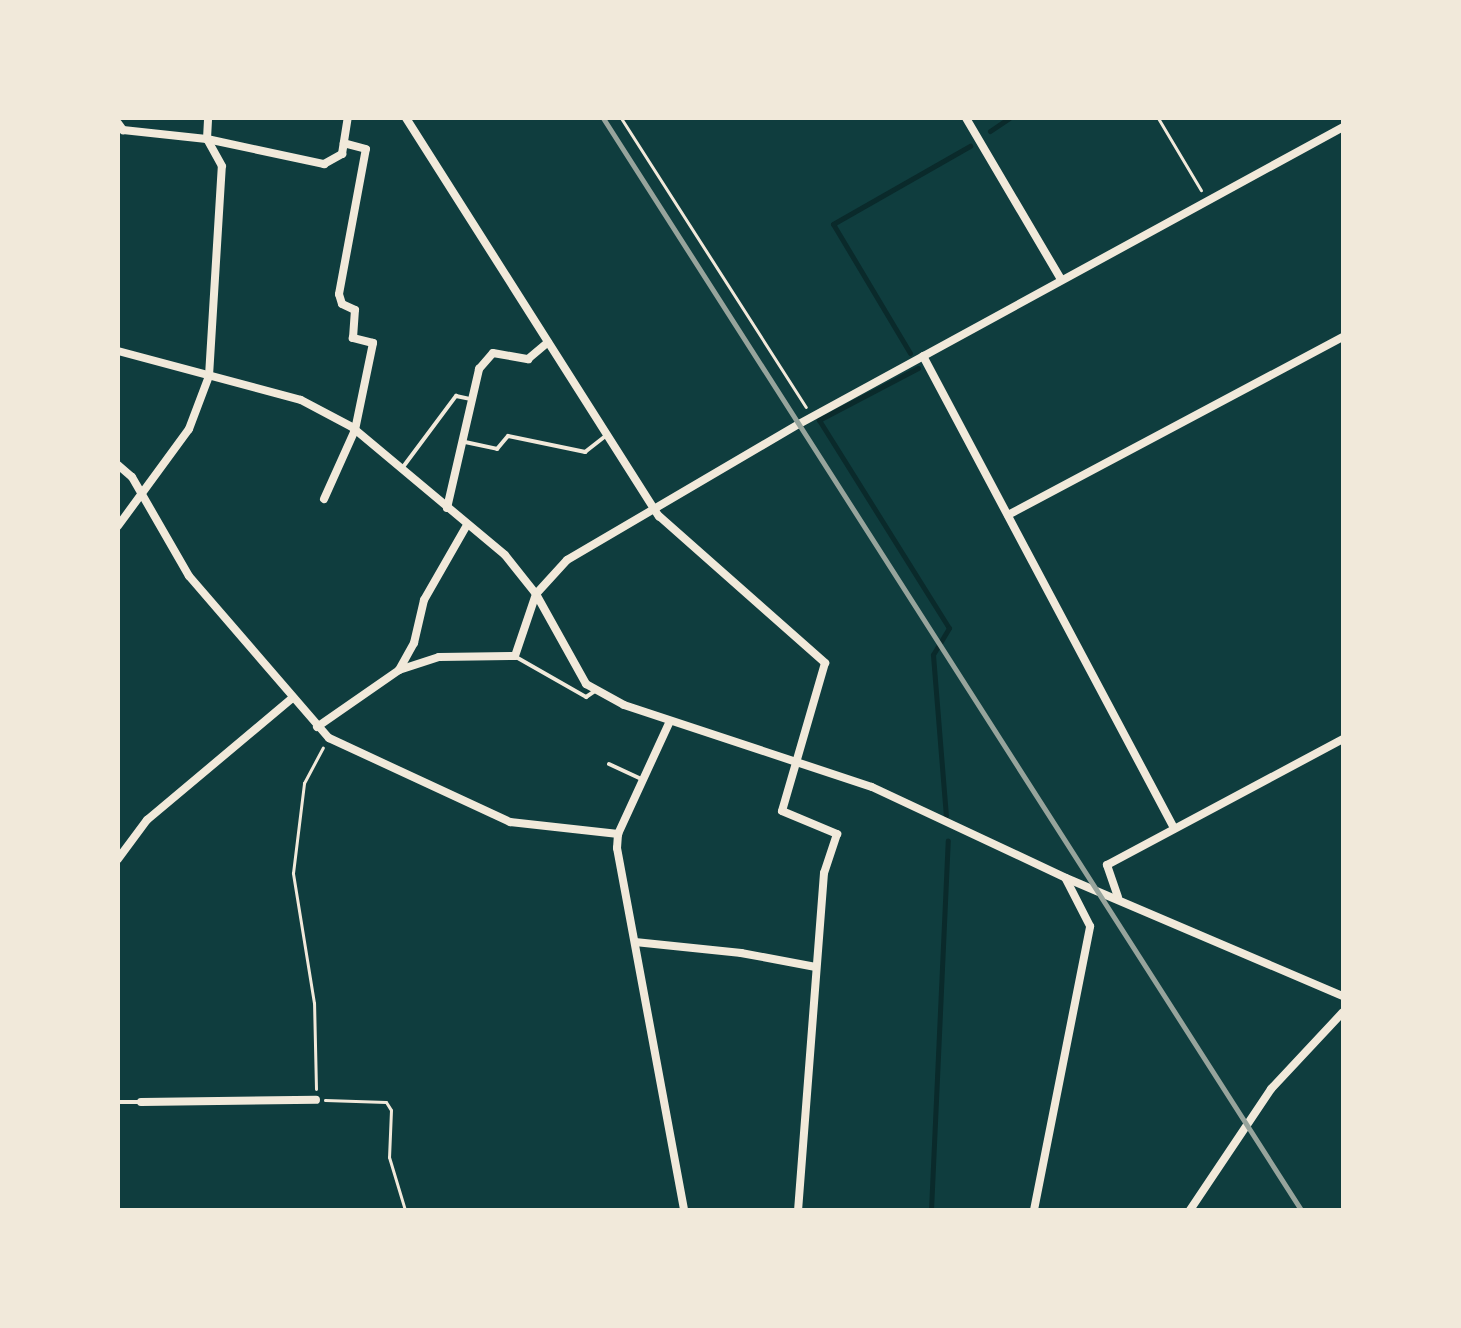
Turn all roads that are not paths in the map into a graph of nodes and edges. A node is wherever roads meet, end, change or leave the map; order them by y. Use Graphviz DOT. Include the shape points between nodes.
graph roads {
  1 [pos="208,118"];
  2 [pos="348,118"];
  3 [pos="406,118"];
  4 [pos="966,118"];
  5 [pos="118,123"];
  6 [pos="1343,127"];
  7 [pos="207,139"];
  8 [pos="344,143"];
  9 [pos="1061,279"];
  10 [pos="1343,337"];
  11 [pos="548,342"];
  12 [pos="118,351"];
  13 [pos="923,356"];
  14 [pos="209,376"];
  15 [pos="472,400"];
  16 [pos="355,430"];
  17 [pos="607,435"];
  18 [pos="463,441"];
  19 [pos="118,465"];
  20 [pos="401,469"];
  21 [pos="141,497"];
  22 [pos="324,499"];
  23 [pos="447,508"];
  24 [pos="654,508"];
  25 [pos="1008,515"];
  26 [pos="467,525"];
  27 [pos="118,526"];
  28 [pos="536,594"];
  29 [pos="515,656"];
  30 [pos="399,670"];
  31 [pos="597,689"];
  32 [pos="291,699"];
  33 [pos="670,721"];
  34 [pos="317,727"];
  35 [pos="1343,739"];
  36 [pos="801,759"];
  37 [pos="609,764"];
  38 [pos="643,780"];
  39 [pos="1174,828"];
  40 [pos="618,834"];
  41 [pos="118,859"];
  42 [pos="1066,878"];
  43 [pos="1118,897"];
  44 [pos="635,942"];
  45 [pos="816,967"];
  46 [pos="1343,996"];
  47 [pos="1343,1012"];
  48 [pos="316,1100"];
  49 [pos="118,1102"];
  50 [pos="141,1102"];
  51 [pos="684,1210"];
  52 [pos="798,1210"];
  53 [pos="1034,1210"];
  54 [pos="1190,1210"];
  1 -- 7 [label="street"];
  2 -- 8 [label="street"];
  3 -- 11 [label="street"];
  4 -- 9 [label="street"];
  5 -- 7 [label="street" via="123,130"];
  6 -- 9 [label="street"];
  7 -- 8 [label="street" via="324,164 342,154"];
  7 -- 14 [label="street" via="222,166"];
  8 -- 16 [label="street" via="366,149 339,294 342,304 355,310 353,338 373,343"];
  9 -- 13 [label="street"];
  10 -- 25 [label="street"];
  11 -- 15 [label="street" via="528,359 493,353 479,369"];
  11 -- 17 [label="street"];
  12 -- 14 [label="street"];
  13 -- 24 [label="street"];
  13 -- 25 [label="street"];
  14 -- 16 [label="street" via="301,400"];
  14 -- 21 [label="street" via="189,429"];
  15 -- 18 [label="street"];
  15 -- 20 [label="lane" via="456,396"];
  16 -- 20 [label="street"];
  16 -- 22 [label="street"];
  17 -- 18 [label="lane" via="585,452 508,436 497,449"];
  17 -- 24 [label="street"];
  18 -- 23 [label="street"];
  19 -- 21 [label="street" via="132,477"];
  20 -- 23 [label="street"];
  21 -- 27 [label="street"];
  21 -- 32 [label="street" via="189,576"];
  23 -- 26 [label="street"];
  24 -- 28 [label="street" via="567,560"];
  24 -- 36 [label="street" via="825,663"];
  25 -- 39 [label="street"];
  26 -- 28 [label="street" via="505,555"];
  26 -- 30 [label="street" via="424,600 414,643"];
  28 -- 29 [label="street"];
  28 -- 31 [label="street" via="574,666"];
  29 -- 30 [label="street" via="439,657"];
  29 -- 31 [label="lane" via="586,697"];
  30 -- 34 [label="street"];
  31 -- 33 [label="street"];
  32 -- 34 [label="street"];
  32 -- 41 [label="street" via="147,820"];
  33 -- 36 [label="street"];
  33 -- 38 [label="street"];
  34 -- 40 [label="street" via="329,738 510,822"];
  35 -- 39 [label="street"];
  36 -- 42 [label="street"];
  36 -- 45 [label="street" via="782,811 837,834 824,873"];
  37 -- 38 [label="lane"];
  38 -- 40 [label="street"];
  39 -- 43 [label="street" via="1107,865"];
  40 -- 44 [label="street"];
  42 -- 43 [label="street"];
  42 -- 53 [label="street" via="1090,926"];
  43 -- 46 [label="street"];
  44 -- 45 [label="street"];
  44 -- 51 [label="street"];
  45 -- 52 [label="street"];
  47 -- 54 [label="street" via="1271,1089"];
  48 -- 50 [label="street"];
  49 -- 50 [label="lane"];
}
